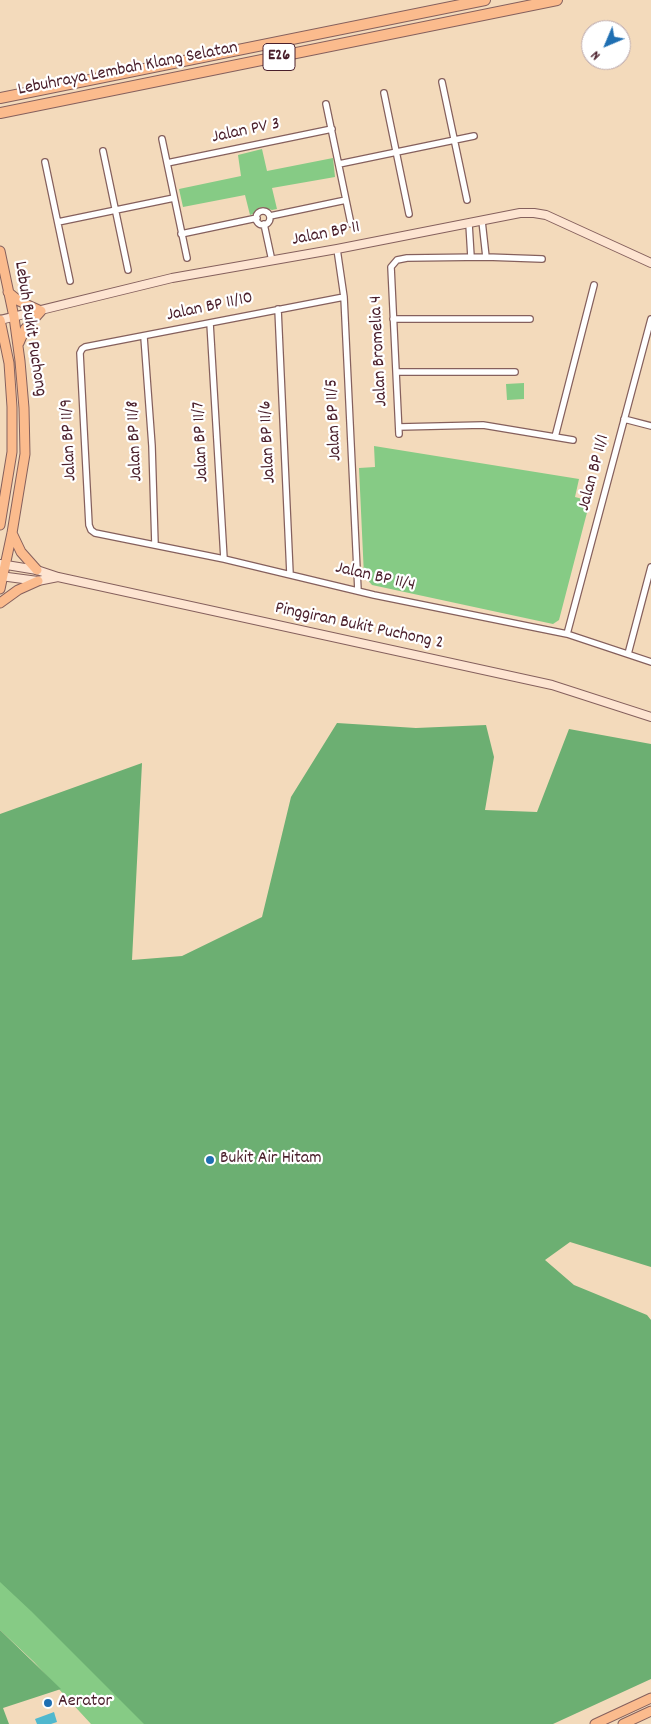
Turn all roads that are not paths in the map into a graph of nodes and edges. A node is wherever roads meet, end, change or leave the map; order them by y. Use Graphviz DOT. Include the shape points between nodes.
graph roads {
  1 [pos="485,0"];
  2 [pos="557,0"];
  3 [pos="442,82"];
  4 [pos="384,93"];
  5 [pos="0,98"];
  6 [pos="326,104"];
  7 [pos="0,113"];
  8 [pos="332,129"];
  9 [pos="474,136"];
  10 [pos="162,139"];
  11 [pos="454,140"];
  12 [pos="103,151"];
  13 [pos="396,152"];
  14 [pos="45,162"];
  15 [pos="167,163"];
  16 [pos="339,164"];
  17 [pos="174,198"];
  18 [pos="346,200"];
  19 [pos="467,200"];
  20 [pos="116,210"];
  21 [pos="409,214"];
  22 [pos="270,216"];
  23 [pos="257,218"];
  24 [pos="482,221"];
  25 [pos="58,222"];
  26 [pos="264,224"];
  27 [pos="351,224"];
  28 [pos="468,224"];
  29 [pos="182,234"];
  30 [pos="337,249"];
  31 [pos="0,251"];
  32 [pos="471,257"];
  33 [pos="486,257"];
  34 [pos="186,258"];
  35 [pos="542,259"];
  36 [pos="272,261"];
  37 [pos="651,263"];
  38 [pos="128,270"];
  39 [pos="70,281"];
  40 [pos="594,285"];
  41 [pos="8,292"];
  42 [pos="344,297"];
  43 [pos="278,309"];
  44 [pos="41,311"];
  45 [pos="14,317"];
  46 [pos="651,318"];
  47 [pos="393,319"];
  48 [pos="0,320"];
  49 [pos="530,320"];
  50 [pos="210,323"];
  51 [pos="144,336"];
  52 [pos="18,346"];
  53 [pos="82,349"];
  54 [pos="396,372"];
  55 [pos="515,372"];
  56 [pos="624,419"];
  57 [pos="651,426"];
  58 [pos="399,427"];
  59 [pos="399,434"];
  60 [pos="555,437"];
  61 [pos="573,440"];
  62 [pos="0,525"];
  63 [pos="91,530"];
  64 [pos="12,533"];
  65 [pos="155,545"];
  66 [pos="224,559"];
  67 [pos="3,564"];
  68 [pos="651,567"];
  69 [pos="37,570"];
  70 [pos="290,574"];
  71 [pos="2,577"];
  72 [pos="58,577"];
  73 [pos="38,581"];
  74 [pos="0,589"];
  75 [pos="358,590"];
  76 [pos="0,603"];
  77 [pos="567,634"];
  78 [pos="628,654"];
  79 [pos="651,662"];
  80 [pos="651,717"];
  81 [pos="651,1698"];
  82 [pos="651,1710"];
  83 [pos="595,1724"];
  84 [pos="623,1724"];
  1 -- 5 [label="highway, Lebuhraya Lembah Klang Selatan / E26"];
  2 -- 7 [label="highway, Lebuhraya Lembah Klang Selatan / E26"];
  3 -- 11 [label="street"];
  4 -- 13 [label="street"];
  6 -- 8 [label="street"];
  8 -- 15 [label="street, Jalan PV 3"];
  8 -- 16 [label="street"];
  9 -- 11 [label="street"];
  10 -- 15 [label="street"];
  11 -- 13 [label="street"];
  11 -- 19 [label="street"];
  12 -- 20 [label="street"];
  13 -- 16 [label="street"];
  13 -- 21 [label="street"];
  14 -- 25 [label="street"];
  15 -- 17 [label="street"];
  16 -- 18 [label="street"];
  17 -- 20 [label="street"];
  17 -- 29 [label="street"];
  18 -- 22 [label="street"];
  18 -- 27 [label="street"];
  20 -- 25 [label="street"];
  20 -- 38 [label="street"];
  22 -- 23 [label="street" via="263,211"];
  22 -- 26 [label="street" via="269,222"];
  23 -- 26 [label="street" via="260,224"];
  23 -- 29 [label="street"];
  24 -- 28 [label="street, Jalan BP 11"];
  24 -- 33 [label="street"];
  24 -- 37 [label="street, Jalan BP 11" via="534,212"];
  25 -- 39 [label="street"];
  26 -- 36 [label="street"];
  28 -- 30 [label="street, Jalan BP 11"];
  28 -- 32 [label="street"];
  29 -- 34 [label="street"];
  30 -- 36 [label="street, Jalan BP 11"];
  30 -- 42 [label="street, Jalan BP 11/5"];
  31 -- 41 [label="main road, Lebuh Bukit Puchong"];
  32 -- 33 [label="street"];
  32 -- 47 [label="street, Jalan Bromelia 4" via="397,260 391,267"];
  33 -- 35 [label="street"];
  36 -- 44 [label="street, Jalan BP 11" via="172,278"];
  40 -- 60 [label="street"];
  41 -- 44 [label="main road"];
  41 -- 45 [label="main road, Lebuh Bukit Puchong"];
  42 -- 43 [label="street, Jalan BP 11/10"];
  42 -- 75 [label="street, Jalan BP 11/5"];
  43 -- 50 [label="street, Jalan BP 11/10"];
  43 -- 70 [label="street, Jalan BP 11/6"];
  44 -- 45 [label="street, Jalan BP 11"];
  44 -- 52 [label="main road" via="25,329"];
  45 -- 48 [label="street, Jalan BP 11"];
  45 -- 52 [label="main road, Lebuh Bukit Puchong"];
  46 -- 56 [label="street, Jalan BP 11/1"];
  47 -- 49 [label="street"];
  47 -- 54 [label="street, Jalan Bromelia 4"];
  48 -- 62 [label="main road, Lebuh Bukit Puchong" via="9,363 12,452"];
  50 -- 51 [label="street, Jalan BP 11/10"];
  50 -- 66 [label="street, Jalan BP 11/7"];
  51 -- 53 [label="street, Jalan BP 11/10"];
  51 -- 65 [label="street, Jalan BP 11/8"];
  52 -- 64 [label="main road, Lebuh Bukit Puchong" via="25,454"];
  53 -- 63 [label="street, Jalan BP 11/9"];
  54 -- 55 [label="street"];
  54 -- 58 [label="street, Jalan Bromelia 4"];
  56 -- 57 [label="street"];
  56 -- 77 [label="street, Jalan BP 11/1"];
  58 -- 59 [label="street, Jalan Bromelia 4"];
  58 -- 60 [label="street" via="483,425"];
  60 -- 61 [label="street"];
  63 -- 65 [label="street, Jalan BP 11/4"];
  64 -- 67 [label="main road, Lebuh Bukit Puchong"];
  64 -- 69 [label="main road" via="21,552"];
  65 -- 66 [label="street, Jalan BP 11/4"];
  66 -- 70 [label="street, Jalan BP 11/4"];
  67 -- 69 [label="street, Pinggiran Bukit Puchong 2"];
  67 -- 71 [label="main road, Lebuh Bukit Puchong"];
  68 -- 78 [label="street"];
  69 -- 72 [label="street, Pinggiran Bukit Puchong 2"];
  70 -- 75 [label="street, Jalan BP 11/4"];
  71 -- 73 [label="street, Pinggiran Bukit Puchong 2"];
  71 -- 74 [label="main road, Lebuh Bukit Puchong"];
  72 -- 73 [label="street, Pinggiran Bukit Puchong 2"];
  72 -- 80 [label="street, Pinggiran Bukit Puchong 2" via="552,685"];
  73 -- 76 [label="main road"];
  75 -- 77 [label="street, Jalan BP 11/4"];
  77 -- 78 [label="street, Jalan BP 11/4"];
  78 -- 79 [label="street, Jalan BP 11/4"];
  81 -- 83 [label="main road"];
  82 -- 84 [label="main road"];
}
